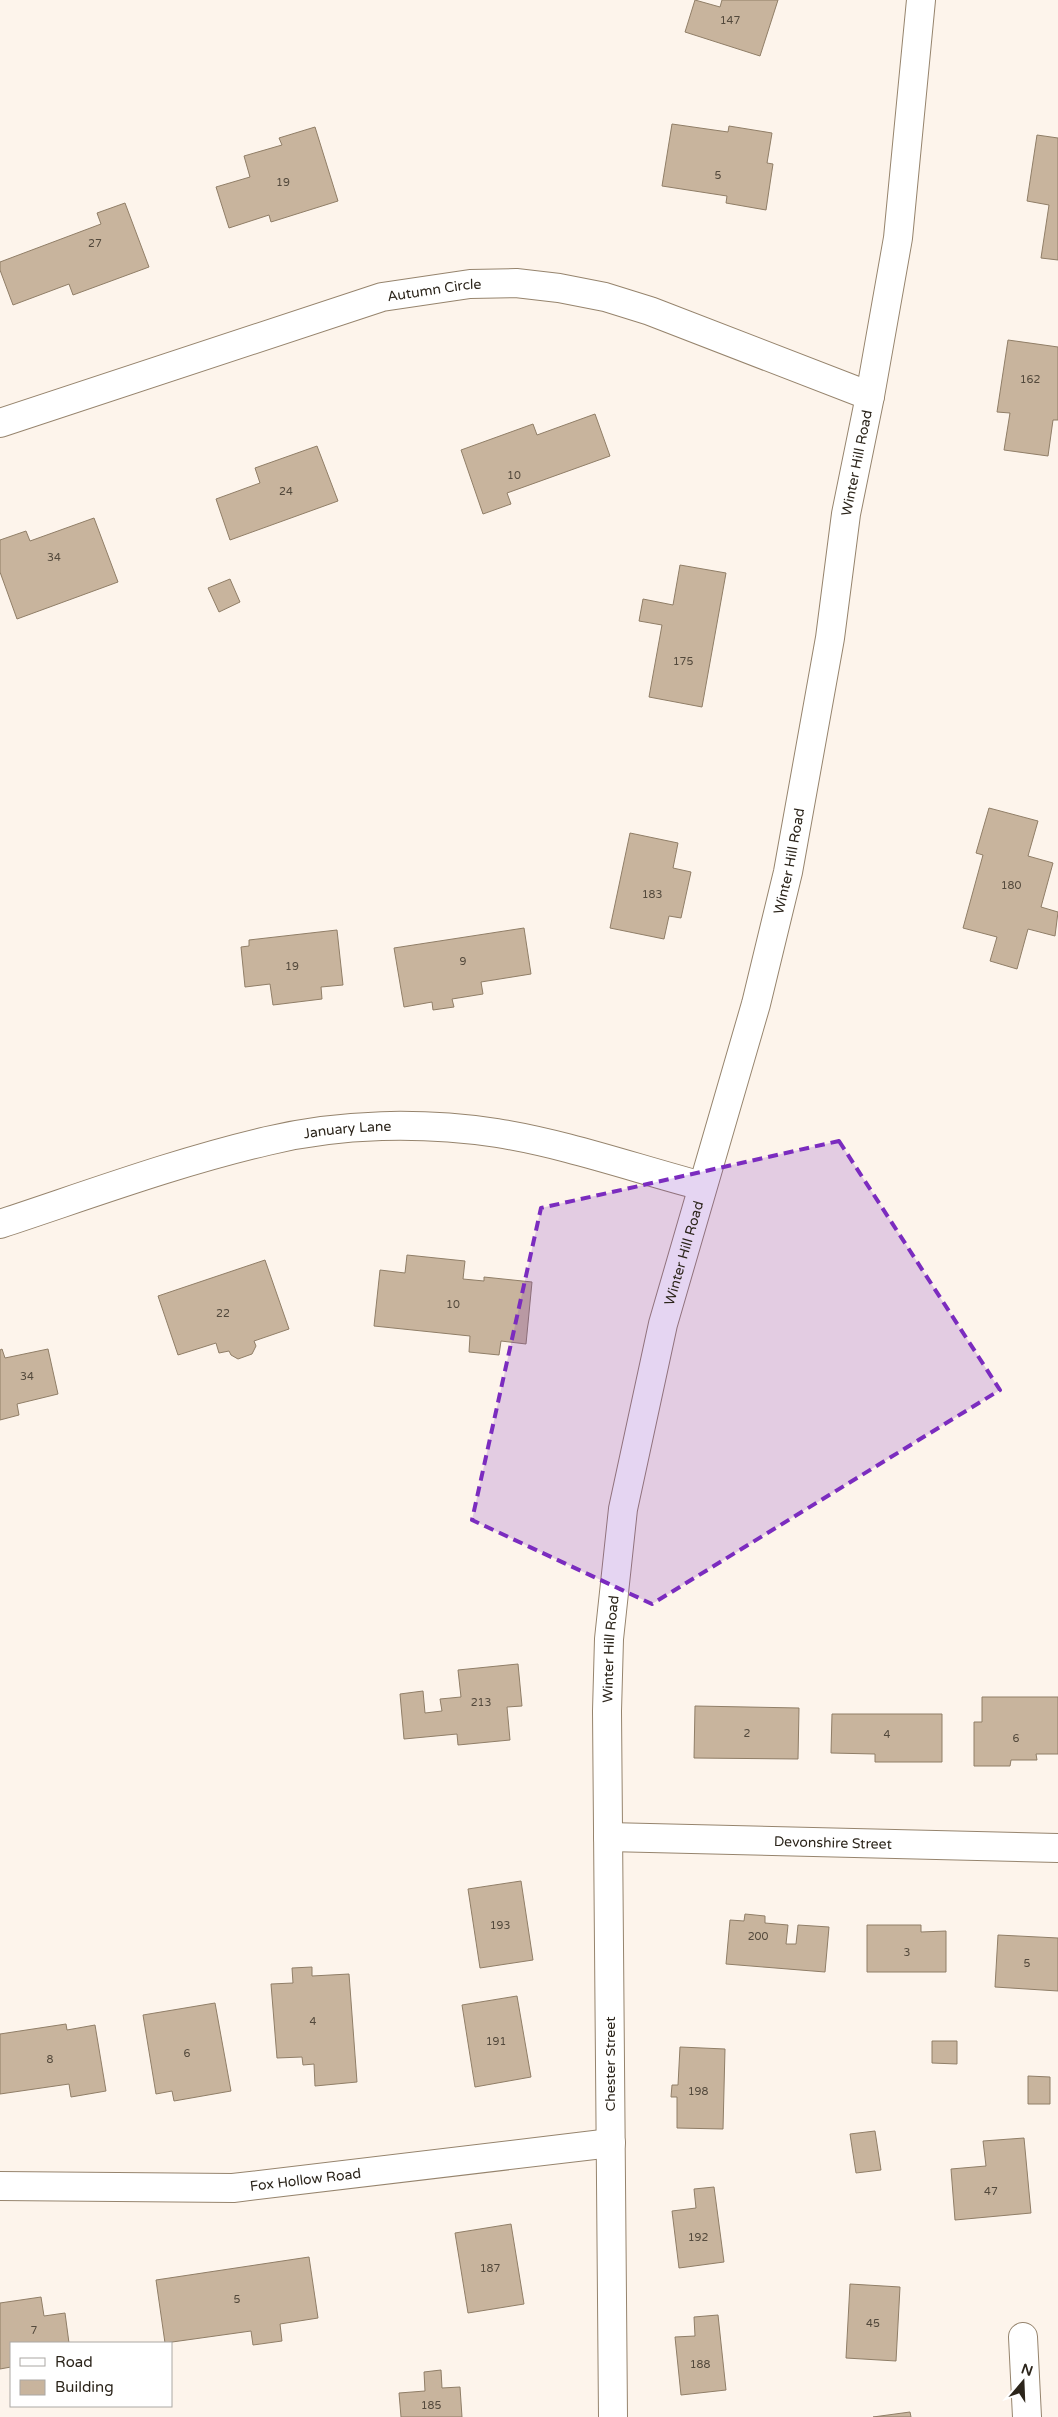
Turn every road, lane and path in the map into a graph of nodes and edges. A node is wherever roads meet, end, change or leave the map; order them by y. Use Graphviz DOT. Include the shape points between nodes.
graph roads {
  1 [pos="921,0"];
  2 [pos="870,396"];
  3 [pos="0,424"];
  4 [pos="702,1186"];
  5 [pos="0,1224"];
  6 [pos="607,1711"];
  7 [pos="608,1837"];
  8 [pos="1058,1848"];
  9 [pos="611,2143"];
  10 [pos="0,2186"];
  11 [pos="1023,2337"];
  12 [pos="613,2417"];
  13 [pos="1026,2417"];
  1 -- 2 [label="street, Winter Hill Road" via="898,238"];
  2 -- 3 [label="street, Autumn Circle" via="650,311 605,297 559,288 470,284 382,297"];
  2 -- 4 [label="street, Winter Hill Road" via="846,514 830,638 788,872 756,1004"];
  4 -- 5 [label="street, January Lane" via="498,1133 452,1128 361,1128 268,1140"];
  4 -- 6 [label="street, Winter Hill Road" via="663,1324 623,1509 609,1639"];
  6 -- 7 [label="street, Chester Street"];
  7 -- 8 [label="street, Devonshire Street"];
  7 -- 9 [label="street, Chester Street"];
  9 -- 10 [label="street, Fox Hollow Road" via="233,2188"];
  9 -- 12 [label="street, Chester Street"];
  11 -- 13 [label="street"];
}
